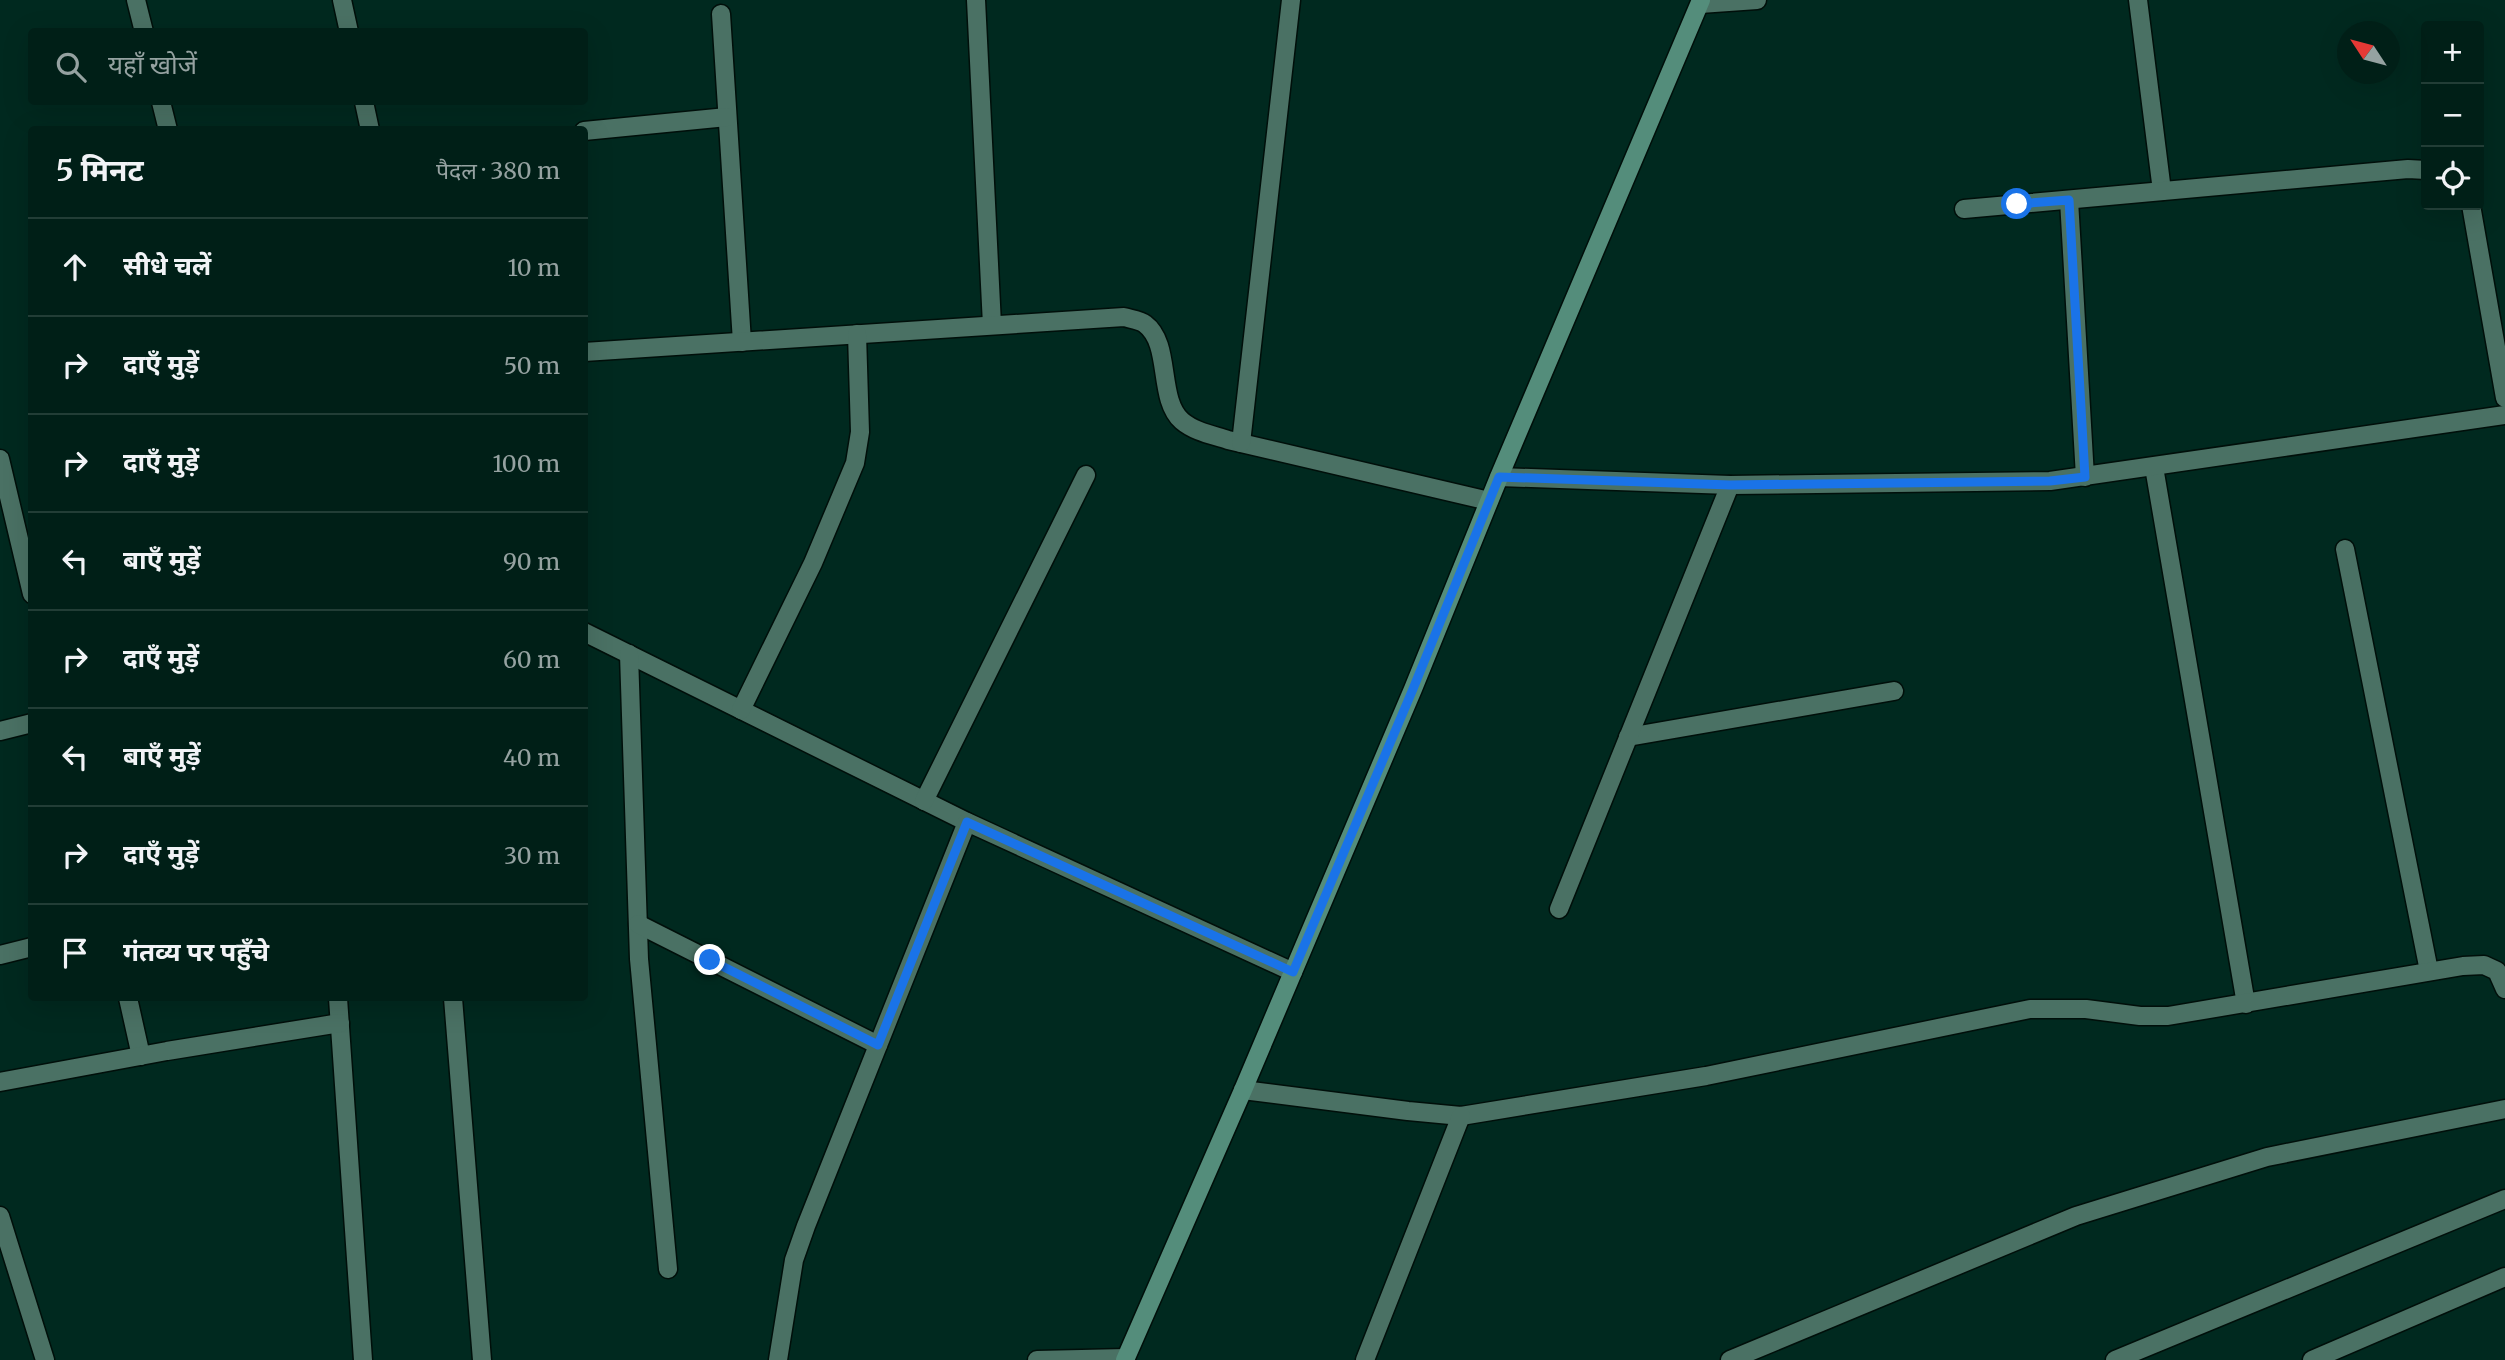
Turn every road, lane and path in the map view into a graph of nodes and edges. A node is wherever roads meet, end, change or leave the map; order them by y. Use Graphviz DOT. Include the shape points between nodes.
graph roads {
  1 [pos="136,0"];
  2 [pos="342,0"];
  3 [pos="976,0"];
  4 [pos="1291,0"];
  5 [pos="1757,0"];
  6 [pos="2138,0"];
  7 [pos="1701,2"];
  8 [pos="721,14"];
  9 [pos="143,28"];
  10 [pos="348,28"];
  11 [pos="163,105"];
  12 [pos="365,105"];
  13 [pos="727,117"];
  14 [pos="168,126"];
  15 [pos="369,126"];
  16 [pos="588,131"];
  17 [pos="2421,170"];
  18 [pos="2162,191"];
  19 [pos="2069,200"];
  20 [pos="1964,209"];
  21 [pos="2472,210"];
  22 [pos="992,325"];
  23 [pos="857,334"];
  24 [pos="742,342"];
  25 [pos="588,352"];
  26 [pos="2505,398"];
  27 [pos="2505,415"];
  28 [pos="1241,443"];
  29 [pos="0,459"];
  30 [pos="2154,467"];
  31 [pos="1086,475"];
  32 [pos="1499,477"];
  33 [pos="2085,477"];
  34 [pos="1730,485"];
  35 [pos="1489,501"];
  36 [pos="2345,549"];
  37 [pos="28,577"];
  38 [pos="588,634"];
  39 [pos="628,654"];
  40 [pos="1894,691"];
  41 [pos="741,710"];
  42 [pos="28,724"];
  43 [pos="0,731"];
  44 [pos="1628,737"];
  45 [pos="924,801"];
  46 [pos="967,822"];
  47 [pos="1559,909"];
  48 [pos="638,924"];
  49 [pos="28,948"];
  50 [pos="0,955"];
  51 [pos="2429,971"];
  52 [pos="1293,972"];
  53 [pos="2505,989"];
  54 [pos="129,1001"];
  55 [pos="338,1001"];
  56 [pos="453,1001"];
  57 [pos="2246,1004"];
  58 [pos="340,1023"];
  59 [pos="878,1045"];
  60 [pos="141,1056"];
  61 [pos="0,1082"];
  62 [pos="1243,1090"];
  63 [pos="2505,1109"];
  64 [pos="1461,1116"];
  65 [pos="2505,1199"];
  66 [pos="0,1216"];
  67 [pos="668,1269"];
  68 [pos="2505,1278"];
  69 [pos="1126,1359"];
  70 [pos="45,1360"];
  71 [pos="363,1360"];
  72 [pos="482,1360"];
  73 [pos="778,1360"];
  74 [pos="1037,1360"];
  75 [pos="1365,1360"];
  76 [pos="1730,1360"];
  77 [pos="2115,1360"];
  78 [pos="2312,1360"];
  1 -- 9 [label="street"];
  2 -- 10 [label="street"];
  3 -- 22 [label="street"];
  4 -- 28 [label="street"];
  5 -- 7 [label="street"];
  6 -- 18 [label="street"];
  7 -- 32 [label="main road"];
  8 -- 13 [label="street"];
  11 -- 14 [label="street"];
  12 -- 15 [label="street"];
  13 -- 16 [label="street"];
  13 -- 24 [label="street"];
  17 -- 18 [label="street"];
  18 -- 19 [label="street"];
  19 -- 20 [label="street"];
  19 -- 33 [label="street"];
  21 -- 26 [label="street"];
  22 -- 23 [label="street"];
  22 -- 28 [label="street" via="1124,317 1144,323 1156,337 1169,397 1179,419 1192,429"];
  23 -- 24 [label="street"];
  23 -- 41 [label="street" via="860,432 855,463 813,563"];
  24 -- 25 [label="street"];
  27 -- 30 [label="street"];
  28 -- 35 [label="street"];
  29 -- 37 [label="street"];
  30 -- 33 [label="street"];
  30 -- 57 [label="street"];
  31 -- 45 [label="street"];
  32 -- 34 [label="street"];
  32 -- 35 [label="main road"];
  33 -- 34 [label="street"];
  34 -- 44 [label="street"];
  35 -- 52 [label="main road"];
  36 -- 51 [label="street"];
  38 -- 39 [label="street"];
  39 -- 41 [label="street"];
  39 -- 48 [label="street"];
  40 -- 44 [label="street"];
  41 -- 45 [label="street"];
  42 -- 43 [label="street"];
  44 -- 47 [label="street"];
  45 -- 46 [label="street"];
  46 -- 52 [label="street"];
  46 -- 59 [label="street"];
  48 -- 59 [label="street"];
  48 -- 67 [label="street"];
  49 -- 50 [label="street"];
  51 -- 53 [label="street" via="2484,965 2497,971"];
  51 -- 57 [label="street"];
  52 -- 62 [label="main road"];
  54 -- 60 [label="street"];
  55 -- 58 [label="street"];
  56 -- 72 [label="street"];
  57 -- 64 [label="street" via="2168,1016 2031,1009 1706,1076"];
  58 -- 60 [label="street"];
  58 -- 71 [label="street"];
  59 -- 73 [label="street" via="794,1261"];
  60 -- 61 [label="street"];
  62 -- 64 [label="street"];
  62 -- 69 [label="main road"];
  63 -- 76 [label="street" via="2267,1157 2076,1216"];
  64 -- 75 [label="street"];
  65 -- 77 [label="street"];
  66 -- 70 [label="street"];
  68 -- 78 [label="street"];
  69 -- 74 [label="street"];
}
